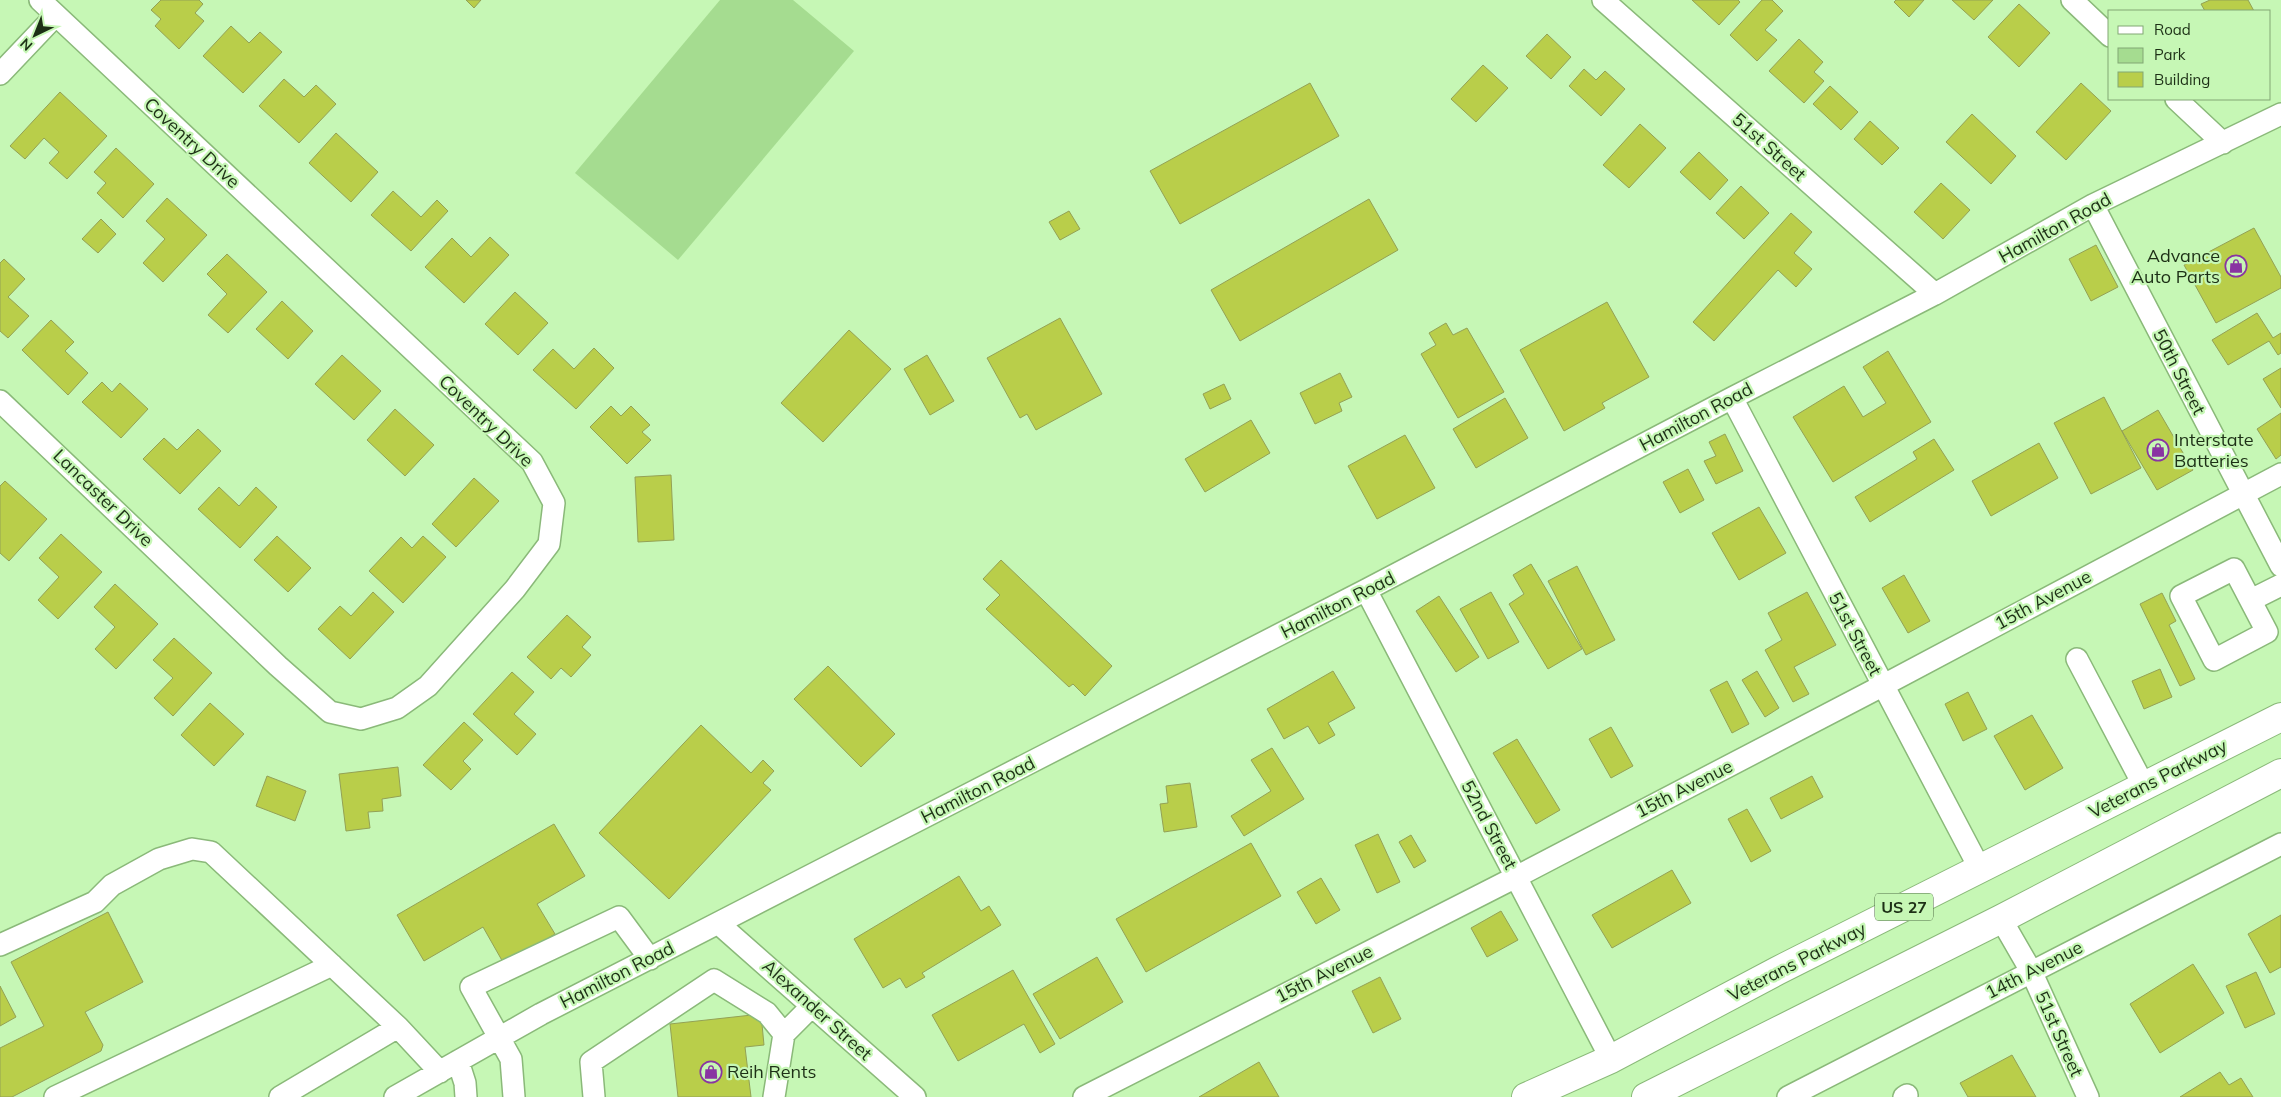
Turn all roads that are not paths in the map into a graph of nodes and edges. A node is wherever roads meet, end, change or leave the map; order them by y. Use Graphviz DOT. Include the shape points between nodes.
graph roads {
  1 [pos="40,0"];
  2 [pos="1604,0"];
  3 [pos="2072,0"];
  4 [pos="56,14"];
  5 [pos="2108,34"];
  6 [pos="0,74"];
  7 [pos="2177,100"];
  8 [pos="2281,114"];
  9 [pos="2223,143"];
  10 [pos="2093,205"];
  11 [pos="1935,294"];
  12 [pos="1732,398"];
  13 [pos="0,401"];
  14 [pos="2281,474"];
  15 [pos="2242,494"];
  16 [pos="2281,566"];
  17 [pos="2281,585"];
  18 [pos="1366,590"];
  19 [pos="205,596"];
  20 [pos="2251,600"];
  21 [pos="2077,659"];
  22 [pos="1882,686"];
  23 [pos="2281,716"];
  24 [pos="2281,773"];
  25 [pos="2144,786"];
  26 [pos="2281,844"];
  27 [pos="1980,869"];
  28 [pos="1516,876"];
  29 [pos="2001,919"];
  30 [pos="719,924"];
  31 [pos="0,945"];
  32 [pos="650,958"];
  33 [pos="332,965"];
  34 [pos="2031,971"];
  35 [pos="812,1006"];
  36 [pos="398,1027"];
  37 [pos="784,1034"];
  38 [pos="500,1038"];
  39 [pos="1611,1059"];
  40 [pos="449,1067"];
  41 [pos="1810,1092"];
  42 [pos="55,1097"];
  43 [pos="280,1097"];
  44 [pos="395,1097"];
  45 [pos="466,1097"];
  46 [pos="514,1097"];
  47 [pos="594,1097"];
  48 [pos="774,1097"];
  49 [pos="915,1097"];
  50 [pos="1084,1097"];
  51 [pos="1526,1097"];
  52 [pos="1646,1097"];
  53 [pos="1788,1097"];
  54 [pos="2088,1097"];
  1 -- 4 [label="street, Coventry Drive"];
  2 -- 11 [label="street, 51st Street"];
  3 -- 5 [label="street"];
  4 -- 6 [label="street"];
  4 -- 19 [label="street, Coventry Drive" via="532,462 554,503 549,544 515,589 451,662 428,686 397,708 361,718 330,712"];
  7 -- 9 [label="street"];
  8 -- 9 [label="street, Hamilton Road"];
  9 -- 10 [label="street, Hamilton Road"];
  10 -- 11 [label="street, Hamilton Road"];
  10 -- 15 [label="street, 50th Street"];
  11 -- 12 [label="street, Hamilton Road"];
  12 -- 18 [label="street, Hamilton Road"];
  12 -- 22 [label="street, 51st Street"];
  13 -- 19 [label="street, Lancaster Drive"];
  14 -- 15 [label="street, 15th Avenue"];
  15 -- 16 [label="street, 50th Street"];
  15 -- 22 [label="street, 15th Avenue"];
  17 -- 20 [label="street"];
  18 -- 28 [label="street, 52nd Street"];
  18 -- 30 [label="street, Hamilton Road"];
  21 -- 25 [label="street"];
  22 -- 27 [label="street, 51st Street"];
  22 -- 28 [label="street, 15th Avenue"];
  23 -- 25 [label="main road, Veterans Parkway / US 27"];
  24 -- 29 [label="main road"];
  25 -- 27 [label="main road, Veterans Parkway / US 27"];
  26 -- 34 [label="street, 14th Avenue"];
  27 -- 39 [label="main road, Veterans Parkway / US 27"];
  28 -- 39 [label="street, 52nd Street"];
  28 -- 50 [label="street, 15th Avenue"];
  29 -- 34 [label="street, 51st Street"];
  29 -- 52 [label="main road"];
  30 -- 32 [label="street, Hamilton Road"];
  30 -- 35 [label="street, Alexander Street"];
  31 -- 33 [label="street" via="95,902 112,886 159,859 192,849 211,852"];
  32 -- 38 [label="street, Hamilton Road"];
  32 -- 38 [label="street" via="619,916 470,987"];
  33 -- 36 [label="street"];
  33 -- 42 [label="street"];
  34 -- 41 [label="street, 14th Avenue"];
  34 -- 54 [label="street, 51st Street"];
  35 -- 37 [label="street"];
  35 -- 49 [label="street, Alexander Street"];
  36 -- 40 [label="street"];
  36 -- 43 [label="street"];
  37 -- 47 [label="street" via="767,1012 714,980 591,1062"];
  37 -- 48 [label="street"];
  38 -- 40 [label="street, Hamilton Road"];
  38 -- 46 [label="street" via="511,1058"];
  39 -- 51 [label="main road, Veterans Parkway / US 27"];
  40 -- 44 [label="street, Hamilton Road"];
  40 -- 45 [label="street" via="465,1083"];
  41 -- 53 [label="street, 14th Avenue"];
}
